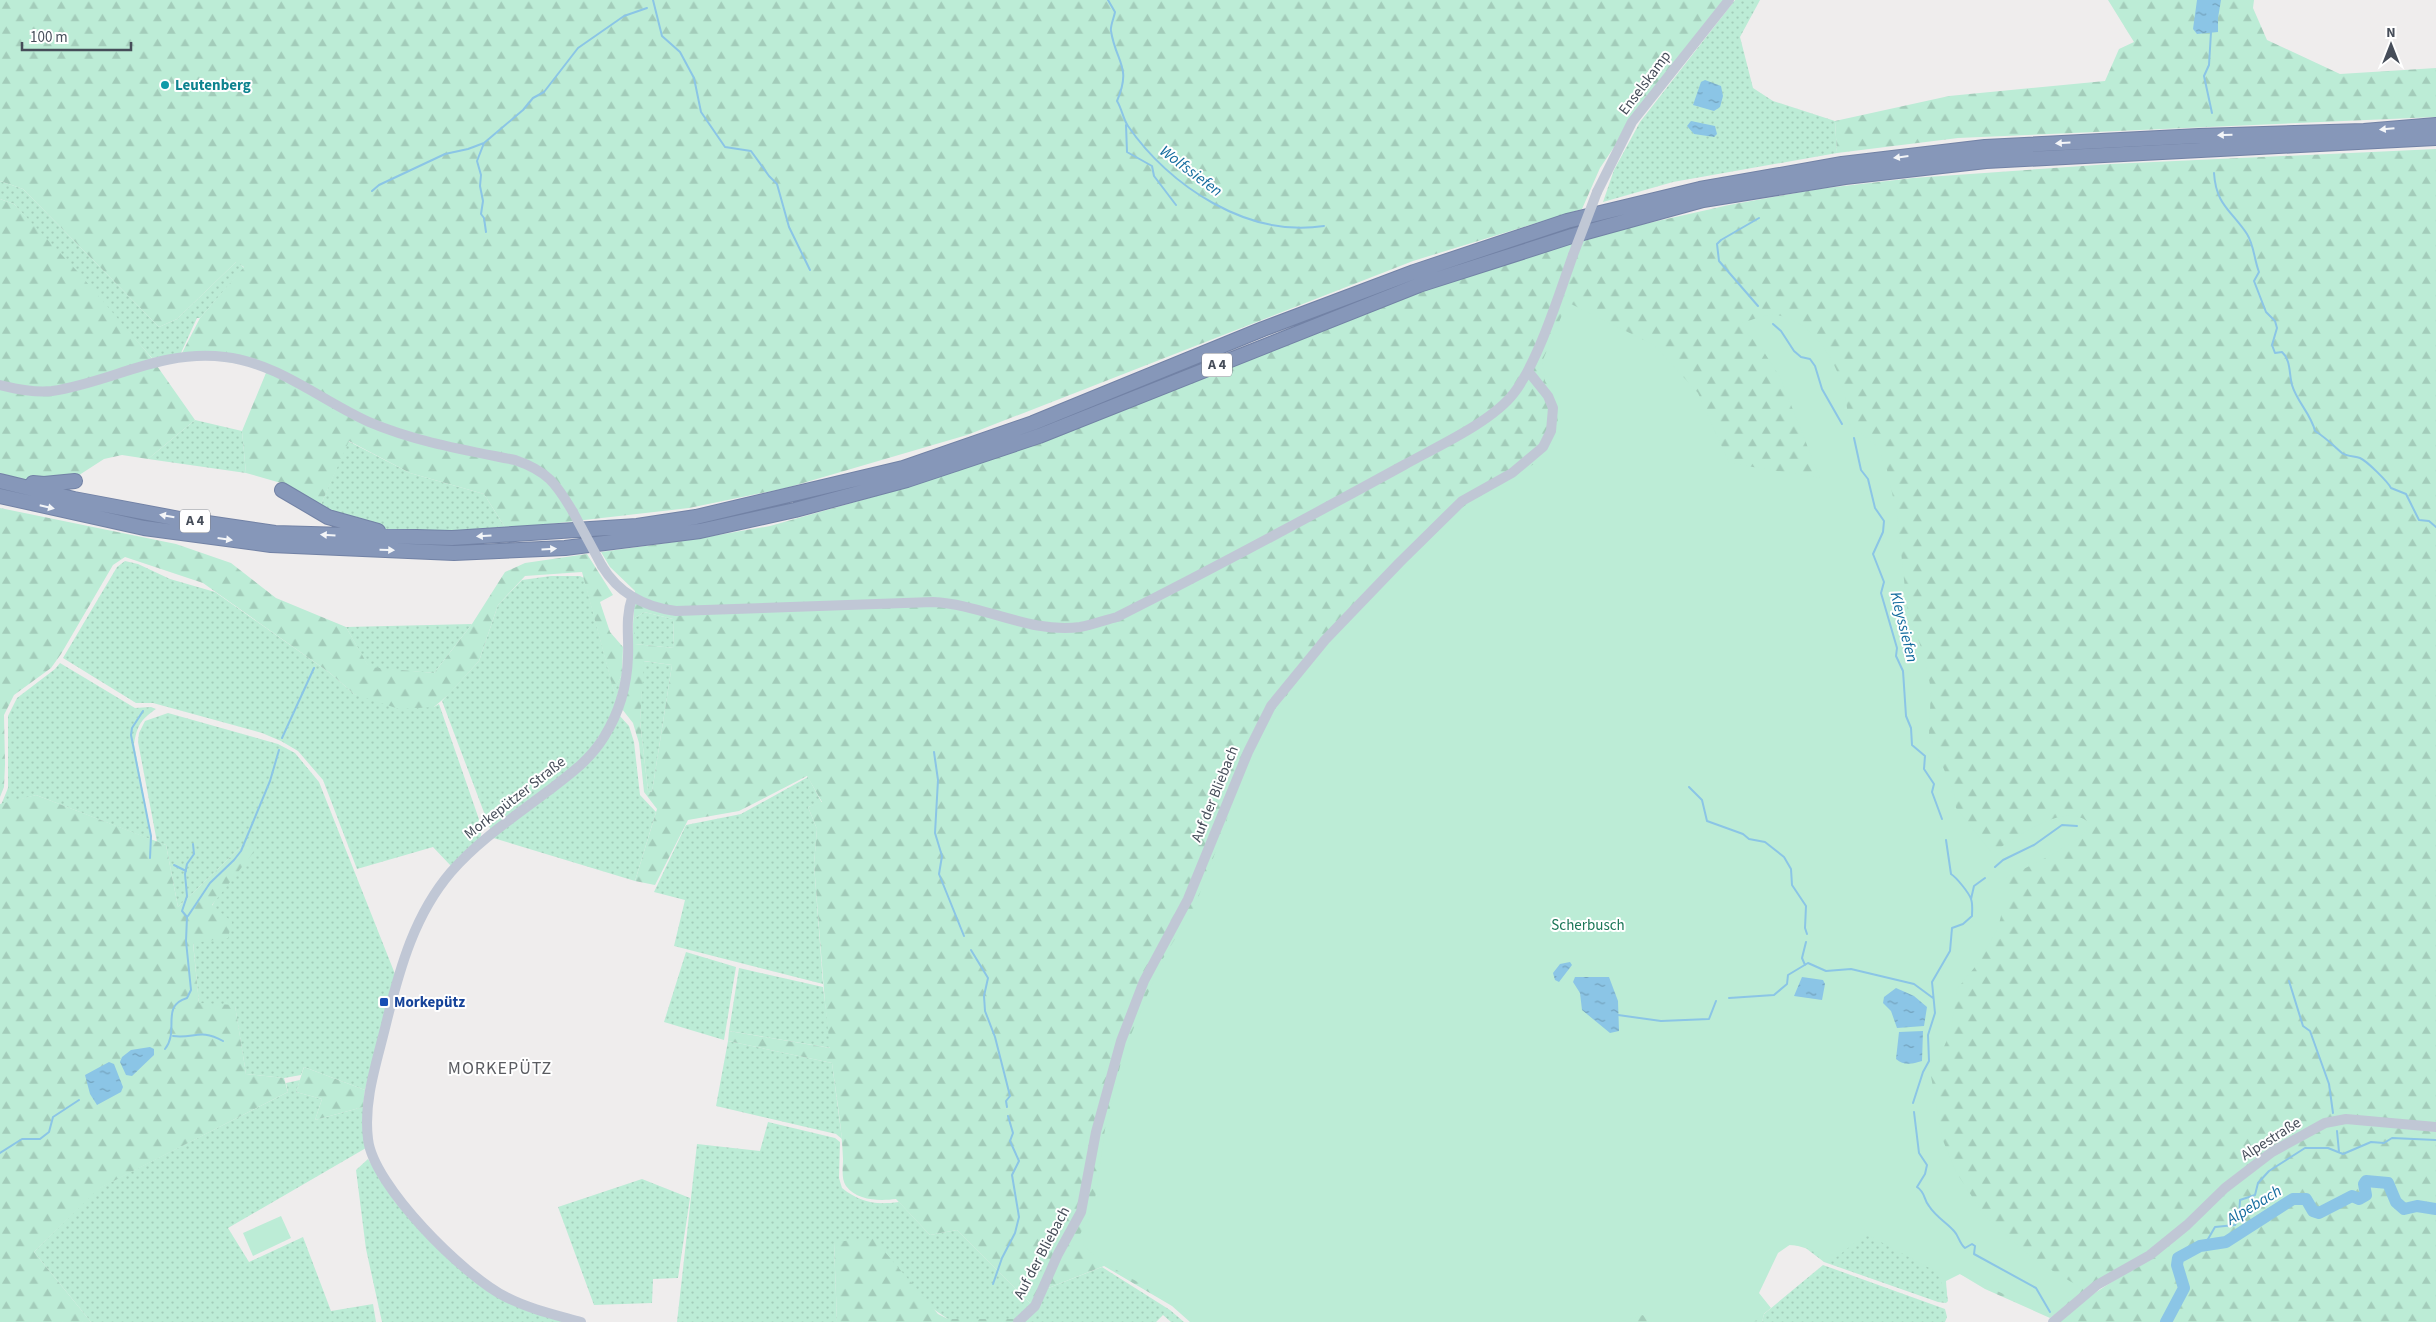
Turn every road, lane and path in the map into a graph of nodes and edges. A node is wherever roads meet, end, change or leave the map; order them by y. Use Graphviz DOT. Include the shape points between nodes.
graph roads {
  1 [pos="1729,0"];
  2 [pos="2436,125"];
  3 [pos="2436,138"];
  4 [pos="1528,371"];
  5 [pos="0,386"];
  6 [pos="0,475"];
  7 [pos="0,481"];
  8 [pos="74,481"];
  9 [pos="282,490"];
  10 [pos="0,496"];
  11 [pos="394,538"];
  12 [pos="632,598"];
  13 [pos="2436,1127"];
  14 [pos="581,1322"];
  15 [pos="1018,1322"];
  16 [pos="2053,1322"];
  1 -- 4 [label="main road, Enselskamp, bridge" via="1632,122 1596,192"];
  2 -- 11 [label="highway, A 4, one-way" via="1985,147 1842,164 1700,188 1567,221 1414,272 1033,423 903,468 696,517 637,526 452,538"];
  10 -- 3 [label="highway, A 4, one-way" via="144,528 271,545 454,553 566,548 700,531 795,510 926,473 1039,436 1419,285 1572,236 1703,200 1986,161"];
  4 -- 12 [label="main road, Enselskamp" via="1504,404 1455,436 1117,617 1079,627 1039,625 960,605 933,602 689,612 654,607"];
  4 -- 15 [label="main road, Auf der Bliebach" via="1548,396 1553,408 1551,431 1543,447 1512,473 1462,501 1325,640 1271,706 1241,768 1188,899 1144,981 1121,1041 1096,1132 1082,1212 1058,1254 1035,1306"];
  5 -- 12 [label="main road, Enselskamp, bridge" via="51,391 150,362 206,356 226,357 258,366 368,421 408,437 515,460 543,472 559,488 615,585"];
  6 -- 8 [label="highway" via="44,484"];
  11 -- 7 [label="highway, A 4, one-way" via="276,532 180,519"];
  9 -- 11 [label="highway" via="328,517 389,533"];
  12 -- 14 [label="main road, Morkepützer Straße" via="628,611 625,684 618,710 604,738 584,763 480,842 442,884 418,923 397,980 371,1087 368,1114 371,1154 386,1182 426,1230 477,1278 506,1297"];
  13 -- 16 [label="main road, Alpestraße" via="2346,1119 2325,1123 2272,1152 2225,1188 2150,1255 2097,1284"];
}
